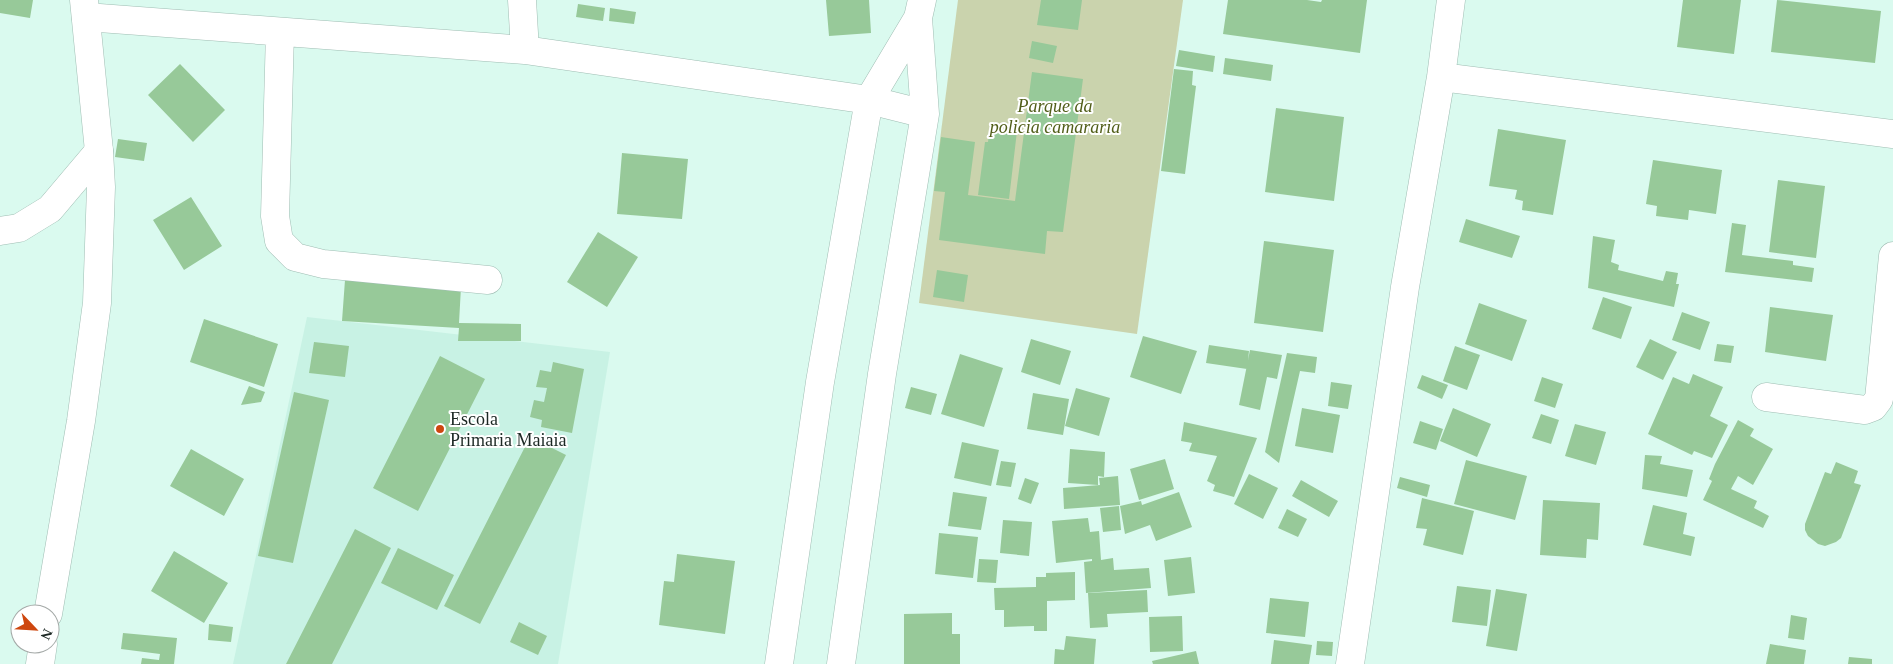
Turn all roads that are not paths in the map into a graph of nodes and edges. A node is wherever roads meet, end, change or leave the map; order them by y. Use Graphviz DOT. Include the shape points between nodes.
graph roads {
  1 [pos="522,0"];
  2 [pos="1451,0"];
  3 [pos="85,9"];
  4 [pos="920,9"];
  5 [pos="280,32"];
  6 [pos="525,50"];
  7 [pos="1440,77"];
  8 [pos="869,100"];
  9 [pos="925,114"];
  10 [pos="1893,134"];
  11 [pos="99,151"];
  12 [pos="0,231"];
  13 [pos="1893,256"];
  14 [pos="488,280"];
  15 [pos="1766,396"];
  16 [pos="50,604"];
  17 [pos="779,664"];
  18 [pos="842,664"];
  19 [pos="1350,664"];
  1 -- 6 [label="street"];
  2 -- 7 [label="street"];
  3 -- 5 [label="street"];
  3 -- 11 [label="street"];
  4 -- 8 [label="street"];
  4 -- 9 [label="street"];
  5 -- 6 [label="street"];
  5 -- 14 [label="street" via="274,216 279,240 295,257 323,264"];
  6 -- 8 [label="street"];
  7 -- 10 [label="street"];
  7 -- 19 [label="street" via="1405,287"];
  8 -- 9 [label="street"];
  8 -- 17 [label="street" via="822,373"];
  9 -- 18 [label="street" via="882,374"];
  11 -- 12 [label="street" via="50,209 19,228"];
  11 -- 16 [label="street" via="97,303 81,421"];
  13 -- 15 [label="street" via="1879,399 1873,407 1864,410"];
}
